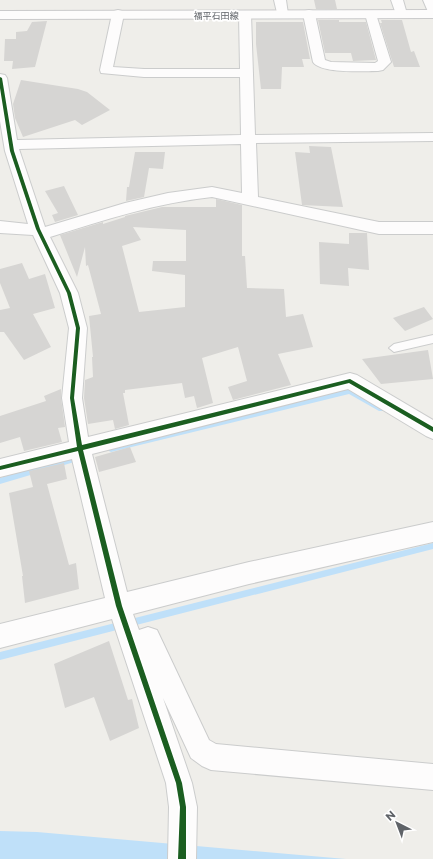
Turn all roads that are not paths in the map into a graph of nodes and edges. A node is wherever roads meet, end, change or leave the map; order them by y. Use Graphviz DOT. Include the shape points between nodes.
graph roads {
  1 [pos="280,0"];
  2 [pos="397,0"];
  3 [pos="429,0"];
  4 [pos="433,10"];
  5 [pos="118,14"];
  6 [pos="245,14"];
  7 [pos="282,14"];
  8 [pos="309,14"];
  9 [pos="371,14"];
  10 [pos="401,14"];
  11 [pos="433,14"];
  12 [pos="0,15"];
  13 [pos="247,73"];
  14 [pos="0,78"];
  15 [pos="433,137"];
  16 [pos="249,139"];
  17 [pos="8,149"];
  18 [pos="250,200"];
  19 [pos="0,227"];
  20 [pos="433,228"];
  21 [pos="40,232"];
  22 [pos="433,339"];
  23 [pos="394,348"];
  24 [pos="433,430"];
  25 [pos="80,448"];
  26 [pos="0,468"];
  27 [pos="433,532"];
  28 [pos="119,606"];
  29 [pos="0,636"];
  30 [pos="132,644"];
  31 [pos="433,777"];
  32 [pos="182,859"];
  1 -- 7 [label="street"];
  2 -- 10 [label="street"];
  3 -- 4 [label="street"];
  5 -- 6 [label="main road, 福平石田線"];
  5 -- 12 [label="main road, 福平石田線"];
  5 -- 13 [label="street" via="106,70 144,73"];
  6 -- 7 [label="main road, 福平石田線"];
  6 -- 13 [label="street"];
  7 -- 8 [label="main road, 福平石田線"];
  8 -- 9 [label="main road, 福平石田線"];
  8 -- 9 [label="street" via="319,62 329,66 378,66 385,62"];
  9 -- 10 [label="main road, 福平石田線"];
  10 -- 11 [label="main road, 福平石田線"];
  13 -- 16 [label="street"];
  14 -- 17 [label="street"];
  15 -- 16 [label="street"];
  16 -- 17 [label="street"];
  16 -- 18 [label="street"];
  17 -- 21 [label="street"];
  18 -- 20 [label="street" via="379,228"];
  18 -- 21 [label="street" via="212,192 195,193 128,207"];
  19 -- 21 [label="street"];
  21 -- 25 [label="street" via="69,293 78,328 72,398"];
  22 -- 23 [label="lane"];
  24 -- 25 [label="street" via="350,381"];
  25 -- 26 [label="street"];
  25 -- 28 [label="street"];
  27 -- 28 [label="street"];
  28 -- 29 [label="street"];
  28 -- 30 [label="street"];
  30 -- 31 [label="street" via="148,639 200,749 211,757"];
  30 -- 32 [label="street" via="179,783 183,807"];
}
